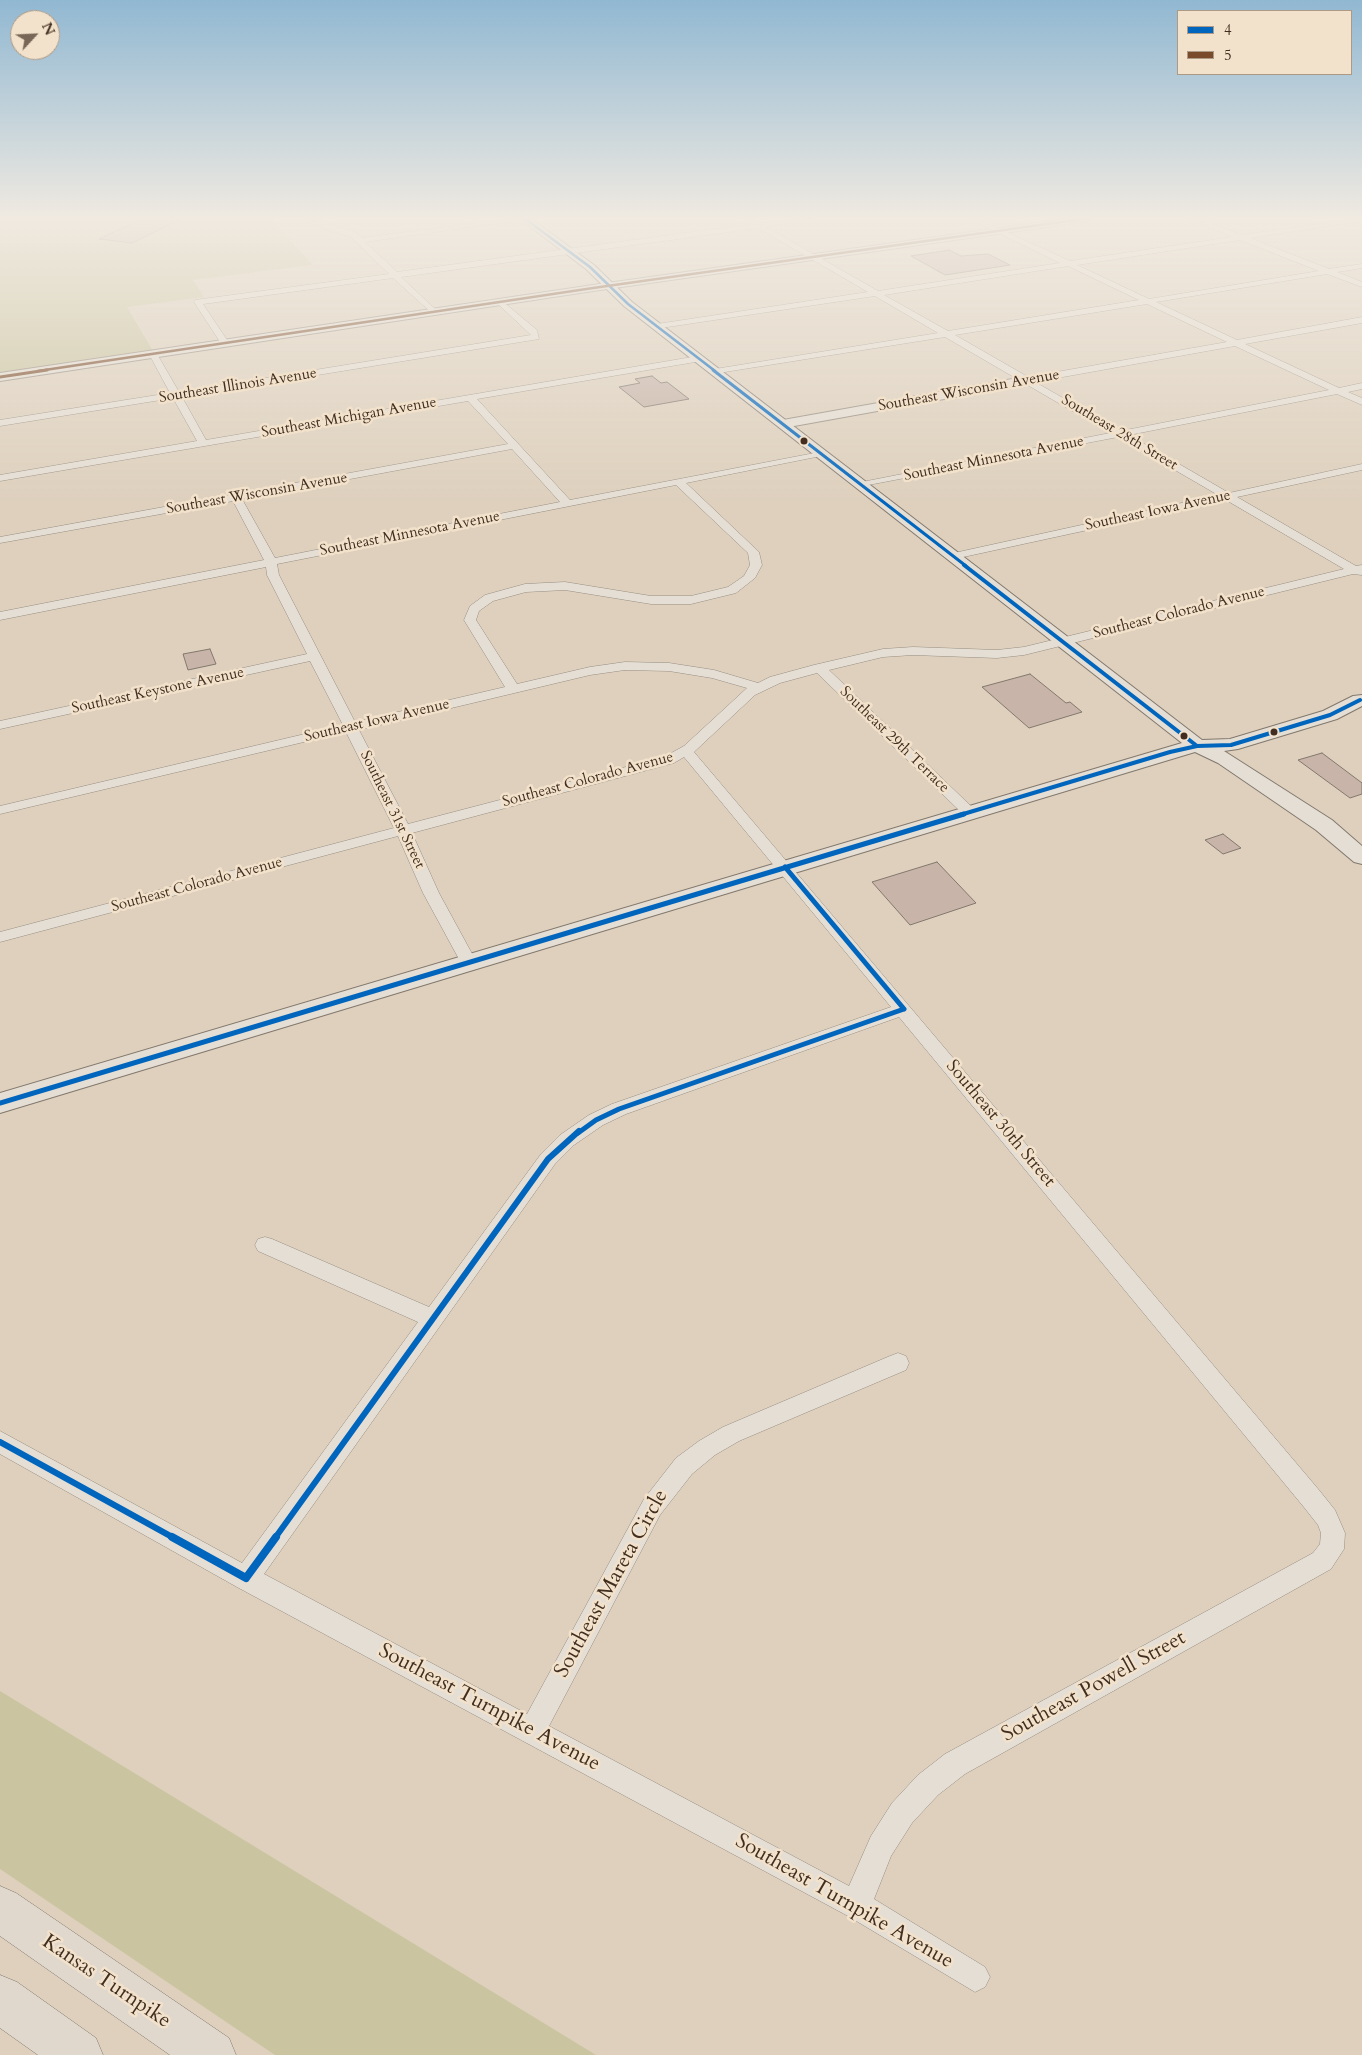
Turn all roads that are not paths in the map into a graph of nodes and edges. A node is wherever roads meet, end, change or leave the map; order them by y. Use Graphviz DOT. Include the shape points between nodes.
graph roads {
  1 [pos="206,314"];
  2 [pos="421,314"];
  3 [pos="514,314"];
  4 [pos="640,314"];
  5 [pos="741,314"];
  6 [pos="914,314"];
  7 [pos="1067,314"];
  8 [pos="1175,314"];
  9 [pos="1362,320"];
  10 [pos="656,327"];
  11 [pos="947,333"];
  12 [pos="225,343"];
  13 [pos="1236,343"];
  14 [pos="153,354"];
  15 [pos="698,359"];
  16 [pos="716,372"];
  17 [pos="0,377"];
  18 [pos="1028,380"];
  19 [pos="1362,386"];
  20 [pos="1338,390"];
  21 [pos="177,395"];
  22 [pos="470,397"];
  23 [pos="1362,402"];
  24 [pos="0,423"];
  25 [pos="783,424"];
  26 [pos="1120,434"];
  27 [pos="203,443"];
  28 [pos="513,446"];
  29 [pos="820,453"];
  30 [pos="1362,467"];
  31 [pos="0,478"];
  32 [pos="678,481"];
  33 [pos="862,485"];
  34 [pos="1226,496"];
  35 [pos="236,497"];
  36 [pos="567,503"];
  37 [pos="0,540"];
  38 [pos="954,556"];
  39 [pos="271,562"];
  40 [pos="1359,571"];
  41 [pos="0,616"];
  42 [pos="1064,641"];
  43 [pos="316,656"];
  44 [pos="818,668"];
  45 [pos="757,687"];
  46 [pos="513,689"];
  47 [pos="1361,700"];
  48 [pos="0,725"];
  49 [pos="350,727"];
  50 [pos="1197,746"];
  51 [pos="686,751"];
  52 [pos="0,810"];
  53 [pos="969,812"];
  54 [pos="403,830"];
  55 [pos="1355,852"];
  56 [pos="785,867"];
  57 [pos="0,937"];
  58 [pos="468,961"];
  59 [pos="904,1009"];
  60 [pos="0,1103"];
  61 [pos="265,1245"];
  62 [pos="434,1319"];
  63 [pos="898,1363"];
  64 [pos="0,1442"];
  65 [pos="1311,1498"];
  66 [pos="246,1578"];
  67 [pos="532,1731"];
  68 [pos="858,1906"];
  69 [pos="0,1910"];
  70 [pos="975,1978"];
  71 [pos="0,1999"];
  72 [pos="79,2055"];
  73 [pos="212,2055"];
  1 -- 12 [label="street"];
  2 -- 12 [label="street"];
  3 -- 21 [label="street, Southeast Illinois Avenue" via="536,337"];
  4 -- 10 [label="main road"];
  5 -- 10 [label="street"];
  6 -- 11 [label="street, Southeast 28th Street"];
  7 -- 11 [label="street"];
  8 -- 13 [label="street"];
  9 -- 13 [label="street, Southeast Wisconsin Avenue"];
  10 -- 15 [label="main road"];
  11 -- 16 [label="street"];
  11 -- 18 [label="street, Southeast 28th Street"];
  12 -- 14 [label="street"];
  13 -- 18 [label="street, Southeast Wisconsin Avenue"];
  13 -- 20 [label="street"];
  14 -- 17 [label="street"];
  14 -- 21 [label="street"];
  15 -- 16 [label="main road"];
  15 -- 22 [label="street, Southeast Michigan Avenue"];
  16 -- 25 [label="main road"];
  18 -- 25 [label="street, Southeast Wisconsin Avenue"];
  18 -- 26 [label="street, Southeast 28th Street"];
  19 -- 20 [label="street, Southeast Minnesota Avenue"];
  20 -- 23 [label="street"];
  20 -- 26 [label="street, Southeast Minnesota Avenue"];
  21 -- 24 [label="street, Southeast Illinois Avenue"];
  21 -- 27 [label="street"];
  22 -- 27 [label="street, Southeast Michigan Avenue"];
  22 -- 28 [label="street"];
  25 -- 29 [label="main road"];
  26 -- 33 [label="street, Southeast Minnesota Avenue"];
  26 -- 34 [label="street, Southeast 28th Street"];
  27 -- 31 [label="street, Southeast Michigan Avenue"];
  28 -- 35 [label="street, Southeast Wisconsin Avenue"];
  28 -- 36 [label="street"];
  29 -- 32 [label="street, Southeast Minnesota Avenue"];
  29 -- 33 [label="main road"];
  30 -- 34 [label="street, Southeast Iowa Avenue"];
  32 -- 36 [label="street, Southeast Minnesota Avenue"];
  32 -- 46 [label="street" via="753,552 756,565 749,578 732,590 691,600 651,600 557,586 525,588 489,598 474,609 470,620"];
  33 -- 38 [label="main road"];
  34 -- 38 [label="street, Southeast Iowa Avenue"];
  34 -- 40 [label="street, Southeast 28th Street"];
  35 -- 37 [label="street, Southeast Wisconsin Avenue"];
  35 -- 39 [label="street, Southeast 31st Street"];
  36 -- 39 [label="street, Southeast Minnesota Avenue"];
  38 -- 42 [label="main road"];
  39 -- 41 [label="street, Southeast Minnesota Avenue"];
  39 -- 43 [label="street, Southeast 31st Street" via="272,575"];
  40 -- 42 [label="street, Southeast Colorado Avenue"];
  42 -- 44 [label="street, Southeast Colorado Avenue" via="998,654 913,650 883,652"];
  42 -- 50 [label="main road"];
  43 -- 48 [label="street, Southeast Keystone Avenue"];
  43 -- 49 [label="street, Southeast 31st Street"];
  44 -- 45 [label="street, Southeast Colorado Avenue"];
  44 -- 53 [label="street, Southeast 29th Terrace"];
  45 -- 46 [label="street, Southeast Iowa Avenue" via="693,670 651,666 590,671"];
  45 -- 51 [label="street, Southeast Colorado Avenue" via="743,696"];
  46 -- 49 [label="street, Southeast Iowa Avenue"];
  47 -- 50 [label="main road" via="1330,715 1231,745"];
  49 -- 52 [label="street, Southeast Iowa Avenue"];
  49 -- 54 [label="street, Southeast 31st Street"];
  50 -- 53 [label="main road"];
  50 -- 55 [label="main road" via="1207,765 1245,792 1309,830"];
  51 -- 54 [label="street, Southeast Colorado Avenue" via="657,763"];
  51 -- 56 [label="street, Southeast 30th Street"];
  53 -- 56 [label="main road"];
  54 -- 57 [label="street, Southeast Colorado Avenue"];
  54 -- 58 [label="street, Southeast 31st Street" via="431,893"];
  56 -- 58 [label="main road"];
  56 -- 59 [label="street, Southeast 30th Street"];
  58 -- 60 [label="main road"];
  59 -- 62 [label="street" via="619,1109 578,1132 548,1159"];
  59 -- 65 [label="street, Southeast 30th Street"];
  61 -- 62 [label="street"];
  62 -- 66 [label="street"];
  63 -- 67 [label="street, Southeast Mareta Circle" via="730,1434 684,1466 652,1507"];
  64 -- 66 [label="street, Southeast Turnpike Avenue"];
  65 -- 68 [label="street, Southeast Powell Street" via="1327,1518 1333,1533 1332,1549 1322,1561 955,1764 928,1785 902,1813 881,1846"];
  66 -- 67 [label="street, Southeast Turnpike Avenue"];
  67 -- 68 [label="street, Southeast Turnpike Avenue"];
  68 -- 70 [label="street, Southeast Turnpike Avenue"];
  69 -- 73 [label="highway, Kansas Turnpike"];
  71 -- 72 [label="highway"];
}
